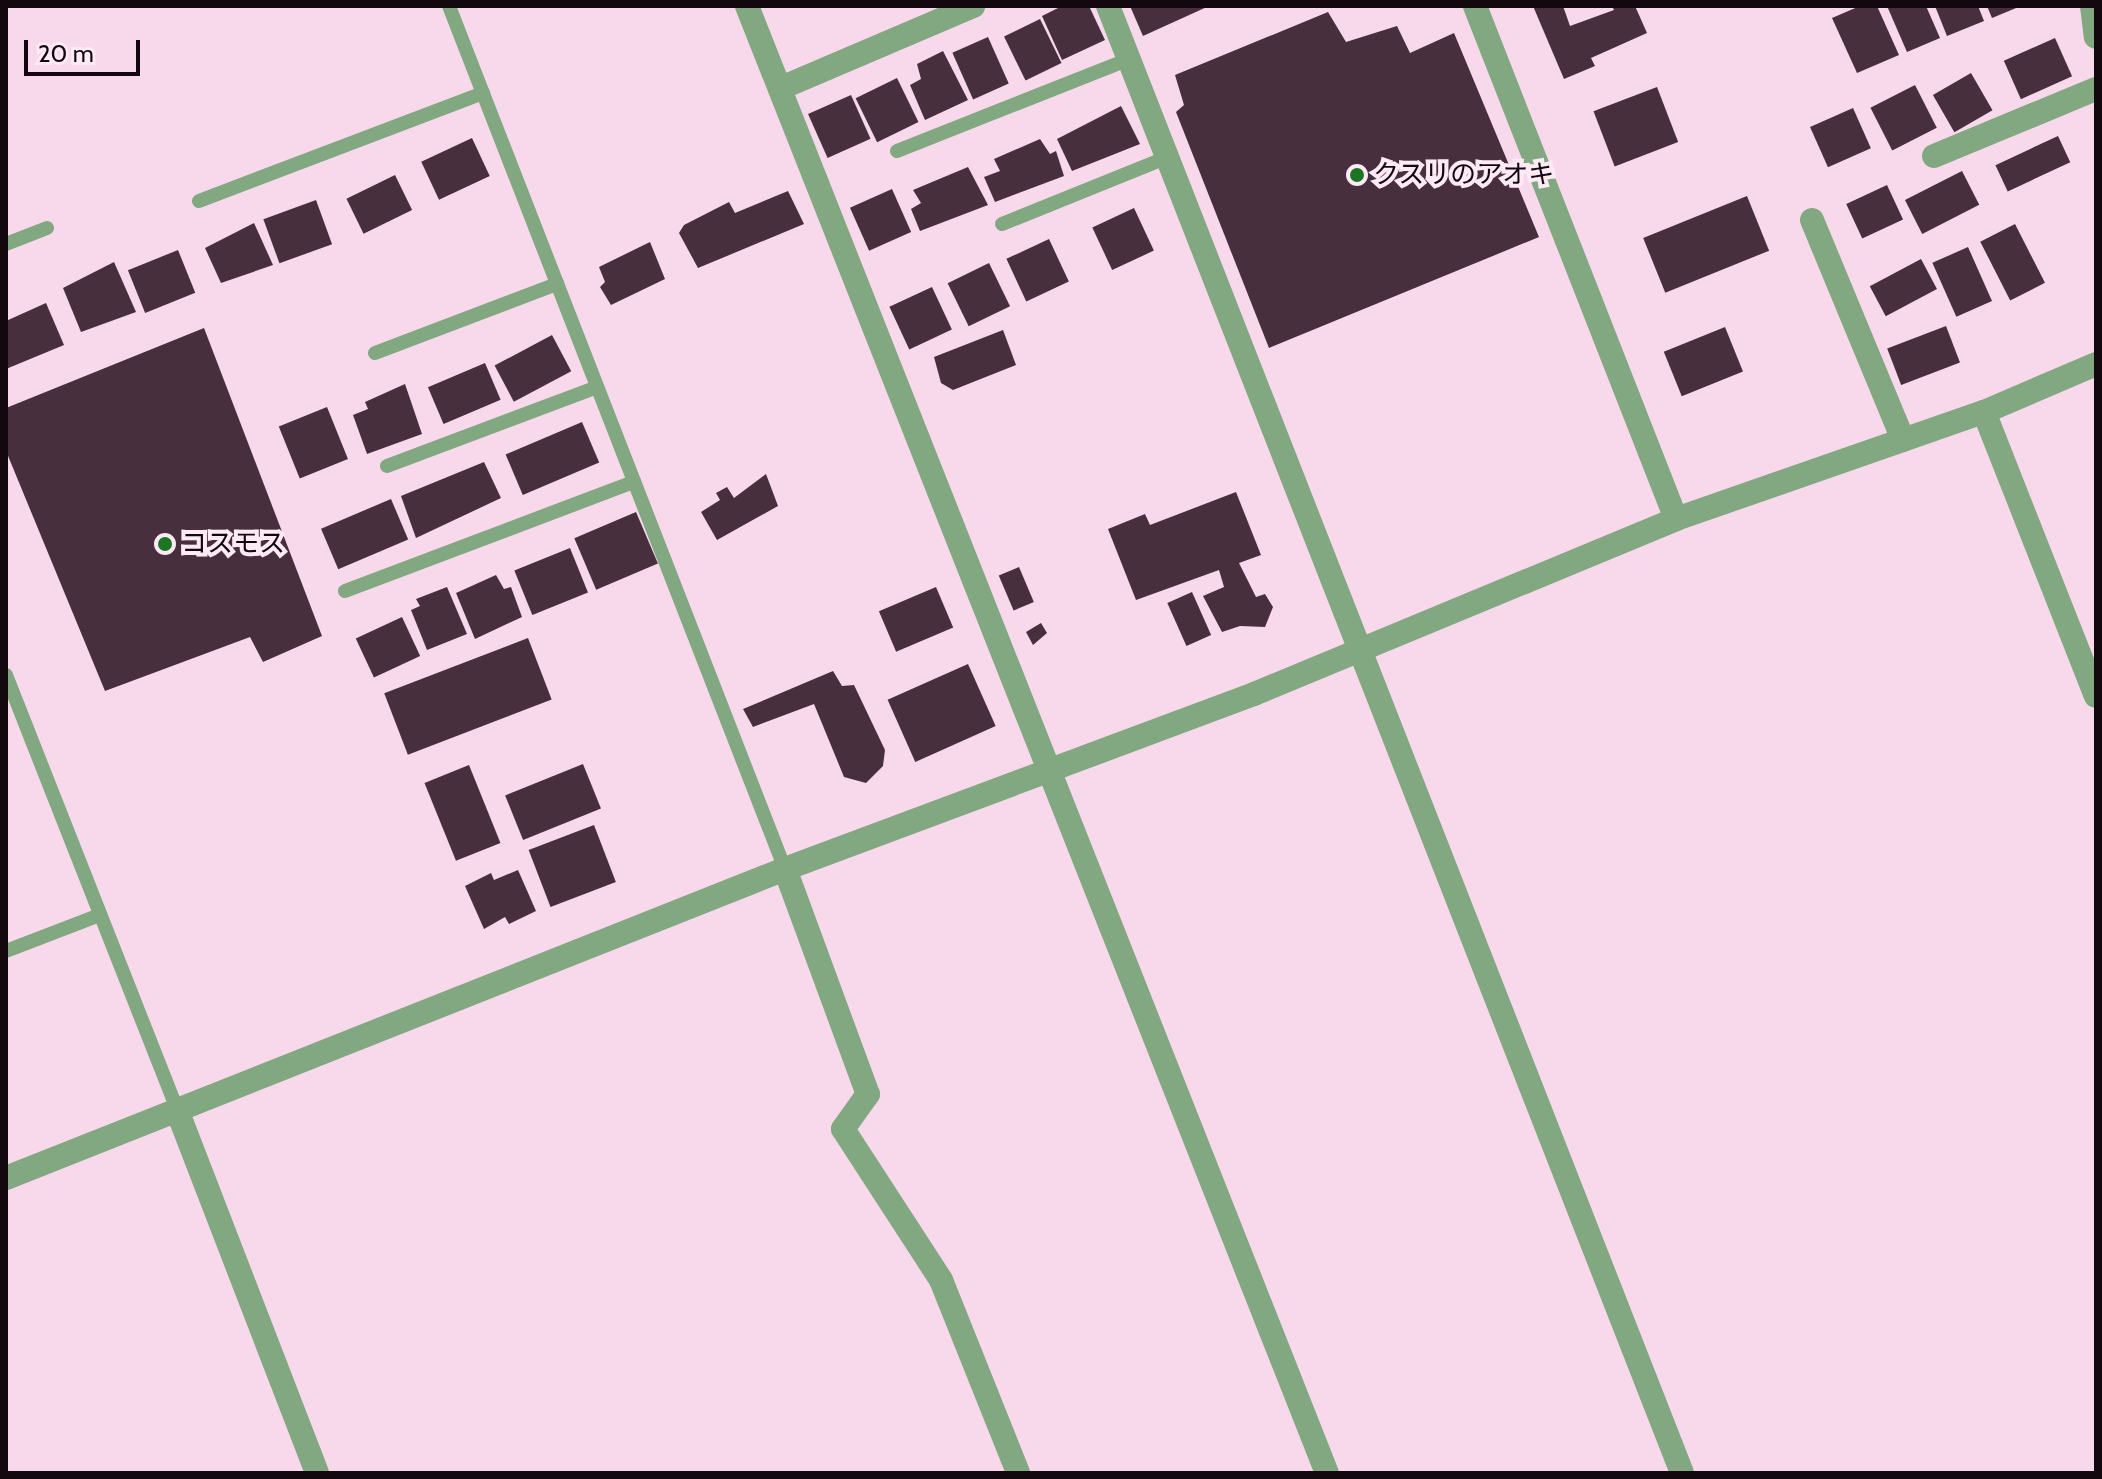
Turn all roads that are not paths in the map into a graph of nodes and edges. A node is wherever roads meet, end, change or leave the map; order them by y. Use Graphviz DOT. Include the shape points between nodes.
graph roads {
  1 [pos="449,6"];
  2 [pos="747,6"];
  3 [pos="973,6"];
  4 [pos="1108,6"];
  5 [pos="1475,6"];
  6 [pos="2092,6"];
  7 [pos="2096,37"];
  8 [pos="1129,59"];
  9 [pos="781,88"];
  10 [pos="2096,89"];
  11 [pos="483,93"];
  12 [pos="897,151"];
  13 [pos="1934,156"];
  14 [pos="1168,157"];
  15 [pos="199,201"];
  16 [pos="1812,220"];
  17 [pos="1002,224"];
  18 [pos="47,228"];
  19 [pos="6,244"];
  20 [pos="557,284"];
  21 [pos="375,353"];
  22 [pos="2096,364"];
  23 [pos="597,387"];
  24 [pos="1984,412"];
  25 [pos="1903,440"];
  26 [pos="387,466"];
  27 [pos="634,482"];
  28 [pos="1676,519"];
  29 [pos="345,591"];
  30 [pos="1363,649"];
  31 [pos="6,675"];
  32 [pos="2096,696"];
  33 [pos="1048,772"];
  34 [pos="785,869"];
  35 [pos="100,915"];
  36 [pos="6,951"];
  37 [pos="177,1110"];
  38 [pos="6,1178"];
  39 [pos="317,1473"];
  40 [pos="1018,1473"];
  41 [pos="1327,1473"];
  42 [pos="1682,1473"];
  1 -- 11 [label="lane"];
  2 -- 9 [label="street"];
  3 -- 9 [label="street"];
  4 -- 8 [label="street"];
  5 -- 28 [label="street"];
  6 -- 7 [label="street"];
  8 -- 12 [label="lane"];
  8 -- 14 [label="street"];
  9 -- 33 [label="street"];
  10 -- 13 [label="street"];
  11 -- 15 [label="lane"];
  11 -- 20 [label="lane"];
  14 -- 17 [label="lane"];
  14 -- 30 [label="street"];
  16 -- 25 [label="street"];
  18 -- 19 [label="lane"];
  20 -- 21 [label="lane"];
  20 -- 23 [label="lane"];
  22 -- 24 [label="street"];
  23 -- 26 [label="lane"];
  23 -- 27 [label="lane"];
  24 -- 25 [label="street"];
  24 -- 32 [label="street"];
  25 -- 28 [label="street"];
  27 -- 29 [label="lane"];
  27 -- 34 [label="lane"];
  28 -- 30 [label="street"];
  30 -- 33 [label="street"];
  30 -- 42 [label="street"];
  31 -- 35 [label="lane"];
  33 -- 34 [label="street"];
  33 -- 41 [label="street"];
  34 -- 37 [label="street"];
  34 -- 40 [label="street" via="868,1094 843,1129 941,1280"];
  35 -- 36 [label="lane"];
  35 -- 37 [label="lane"];
  37 -- 38 [label="street"];
  37 -- 39 [label="street"];
}
